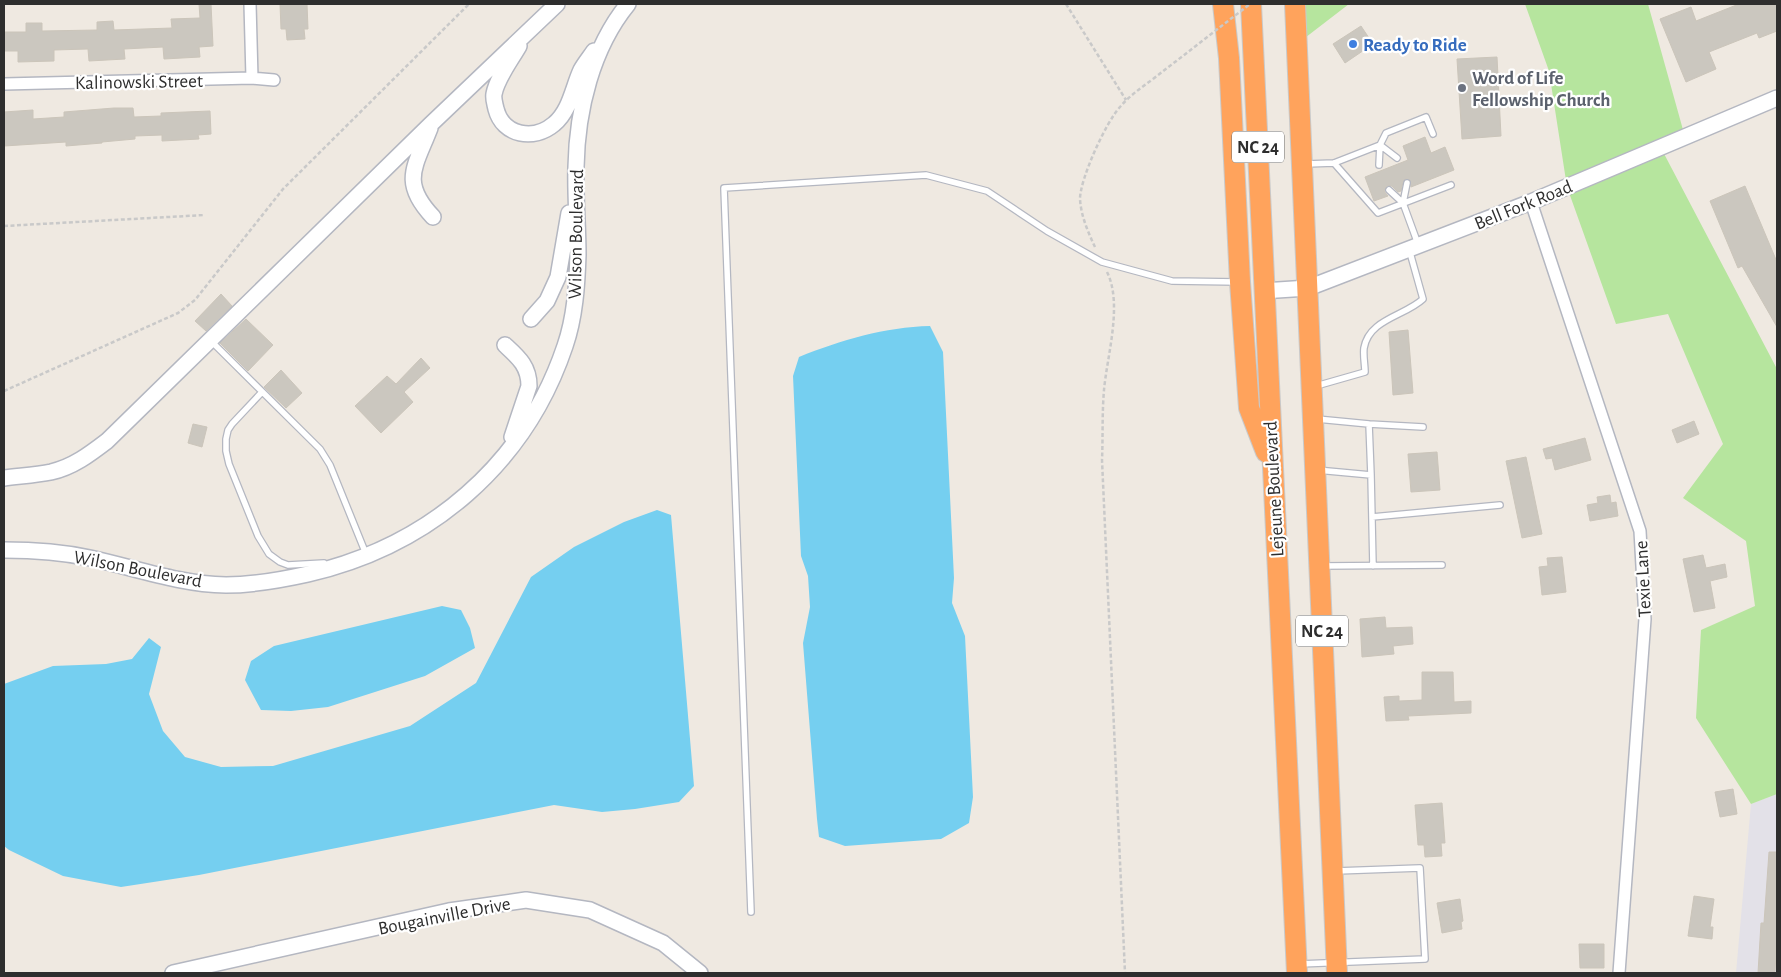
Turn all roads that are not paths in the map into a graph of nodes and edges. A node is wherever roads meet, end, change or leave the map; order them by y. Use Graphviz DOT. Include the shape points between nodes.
graph roads {
  1 [pos="250,4"];
  2 [pos="557,4"];
  3 [pos="628,4"];
  4 [pos="1222,4"];
  5 [pos="1251,4"];
  6 [pos="1294,4"];
  7 [pos="611,28"];
  8 [pos="527,32"];
  9 [pos="252,78"];
  10 [pos="274,80"];
  11 [pos="4,84"];
  12 [pos="1777,98"];
  13 [pos="431,124"];
  14 [pos="1433,134"];
  15 [pos="1380,145"];
  16 [pos="1397,158"];
  17 [pos="1334,163"];
  18 [pos="1302,164"];
  19 [pos="1379,165"];
  20 [pos="576,169"];
  21 [pos="1407,183"];
  22 [pos="1451,185"];
  23 [pos="1389,190"];
  24 [pos="1531,202"];
  25 [pos="1403,203"];
  26 [pos="434,217"];
  27 [pos="1414,247"];
  28 [pos="1240,282"];
  29 [pos="1308,288"];
  30 [pos="1264,291"];
  31 [pos="531,319"];
  32 [pos="210,341"];
  33 [pos="506,344"];
  34 [pos="1312,388"];
  35 [pos="262,392"];
  36 [pos="1313,419"];
  37 [pos="1369,424"];
  38 [pos="1423,427"];
  39 [pos="507,453"];
  40 [pos="1272,467"];
  41 [pos="1315,470"];
  42 [pos="1371,475"];
  43 [pos="4,478"];
  44 [pos="1500,505"];
  45 [pos="1372,517"];
  46 [pos="4,550"];
  47 [pos="367,556"];
  48 [pos="352,562"];
  49 [pos="1442,565"];
  50 [pos="1320,566"];
  51 [pos="1373,566"];
  52 [pos="1333,871"];
  53 [pos="751,912"];
  54 [pos="1336,968"];
  55 [pos="1297,969"];
  56 [pos="173,973"];
  57 [pos="700,973"];
  58 [pos="1619,973"];
  1 -- 9 [label="street"];
  2 -- 8 [label="main road"];
  3 -- 7 [label="main road, Wilson Boulevard"];
  4 -- 28 [label="highway" via="1229,58"];
  5 -- 30 [label="highway, Lejeune Boulevard / NC 24"];
  6 -- 18 [label="highway, NC 24"];
  7 -- 8 [label="main road" via="582,68 562,116 546,129 528,135 510,130 502,122 497,114 494,94"];
  7 -- 20 [label="main road, Wilson Boulevard" via="589,82 580,120"];
  8 -- 13 [label="main road"];
  9 -- 10 [label="street, Kalinowski Street"];
  9 -- 11 [label="street, Kalinowski Street"];
  12 -- 24 [label="main road, Bell Fork Road"];
  13 -- 26 [label="main road" via="412,178 416,195"];
  13 -- 32 [label="main road"];
  14 -- 15 [label="lane" via="1426,117 1386,133"];
  15 -- 16 [label="lane"];
  15 -- 17 [label="lane"];
  15 -- 19 [label="lane"];
  17 -- 18 [label="lane"];
  17 -- 25 [label="lane" via="1378,213"];
  18 -- 29 [label="highway, NC 24"];
  20 -- 31 [label="main road" via="558,277 547,301"];
  20 -- 39 [label="main road, Wilson Boulevard" via="577,283 566,344 535,412"];
  21 -- 25 [label="lane"];
  22 -- 25 [label="lane"];
  23 -- 25 [label="lane"];
  24 -- 27 [label="main road, Bell Fork Road"];
  24 -- 58 [label="street, Texie Lane" via="1640,531 1646,619"];
  25 -- 27 [label="lane"];
  27 -- 29 [label="main road, Bell Fork Road"];
  27 -- 34 [label="lane" via="1423,299 1385,320 1370,334 1364,348 1365,372"];
  28 -- 40 [label="highway" via="1249,408"];
  28 -- 53 [label="lane" via="1172,282 1102,262 987,192 926,175 724,188"];
  29 -- 30 [label="main road, Bell Fork Road"];
  29 -- 34 [label="highway, NC 24"];
  30 -- 40 [label="highway, Lejeune Boulevard / NC 24"];
  32 -- 35 [label="lane"];
  32 -- 43 [label="main road" via="107,441 87,456 51,472"];
  33 -- 39 [label="main road" via="523,363 529,378"];
  34 -- 36 [label="highway, NC 24"];
  35 -- 47 [label="lane" via="326,457"];
  35 -- 48 [label="lane" via="232,424 226,439 229,464 258,536 269,554 288,565"];
  36 -- 37 [label="lane"];
  36 -- 41 [label="highway, NC 24"];
  37 -- 38 [label="lane"];
  37 -- 42 [label="lane"];
  39 -- 47 [label="main road, Wilson Boulevard" via="457,503 435,520"];
  40 -- 55 [label="highway, Lejeune Boulevard / NC 24"];
  41 -- 42 [label="lane"];
  41 -- 50 [label="highway, NC 24"];
  42 -- 45 [label="lane"];
  44 -- 45 [label="lane"];
  45 -- 51 [label="lane"];
  46 -- 48 [label="main road, Wilson Boulevard" via="62,553 171,579 226,585 281,580"];
  47 -- 48 [label="main road, Wilson Boulevard"];
  49 -- 51 [label="lane"];
  50 -- 51 [label="lane"];
  50 -- 52 [label="highway, NC 24"];
  52 -- 54 [label="highway, NC 24"];
  52 -- 54 [label="lane" via="1420,868 1425,959"];
  54 -- 55 [label="lane"];
  56 -- 57 [label="main road, Bougainville Drive" via="449,911 526,900 590,910 663,944"];
}
